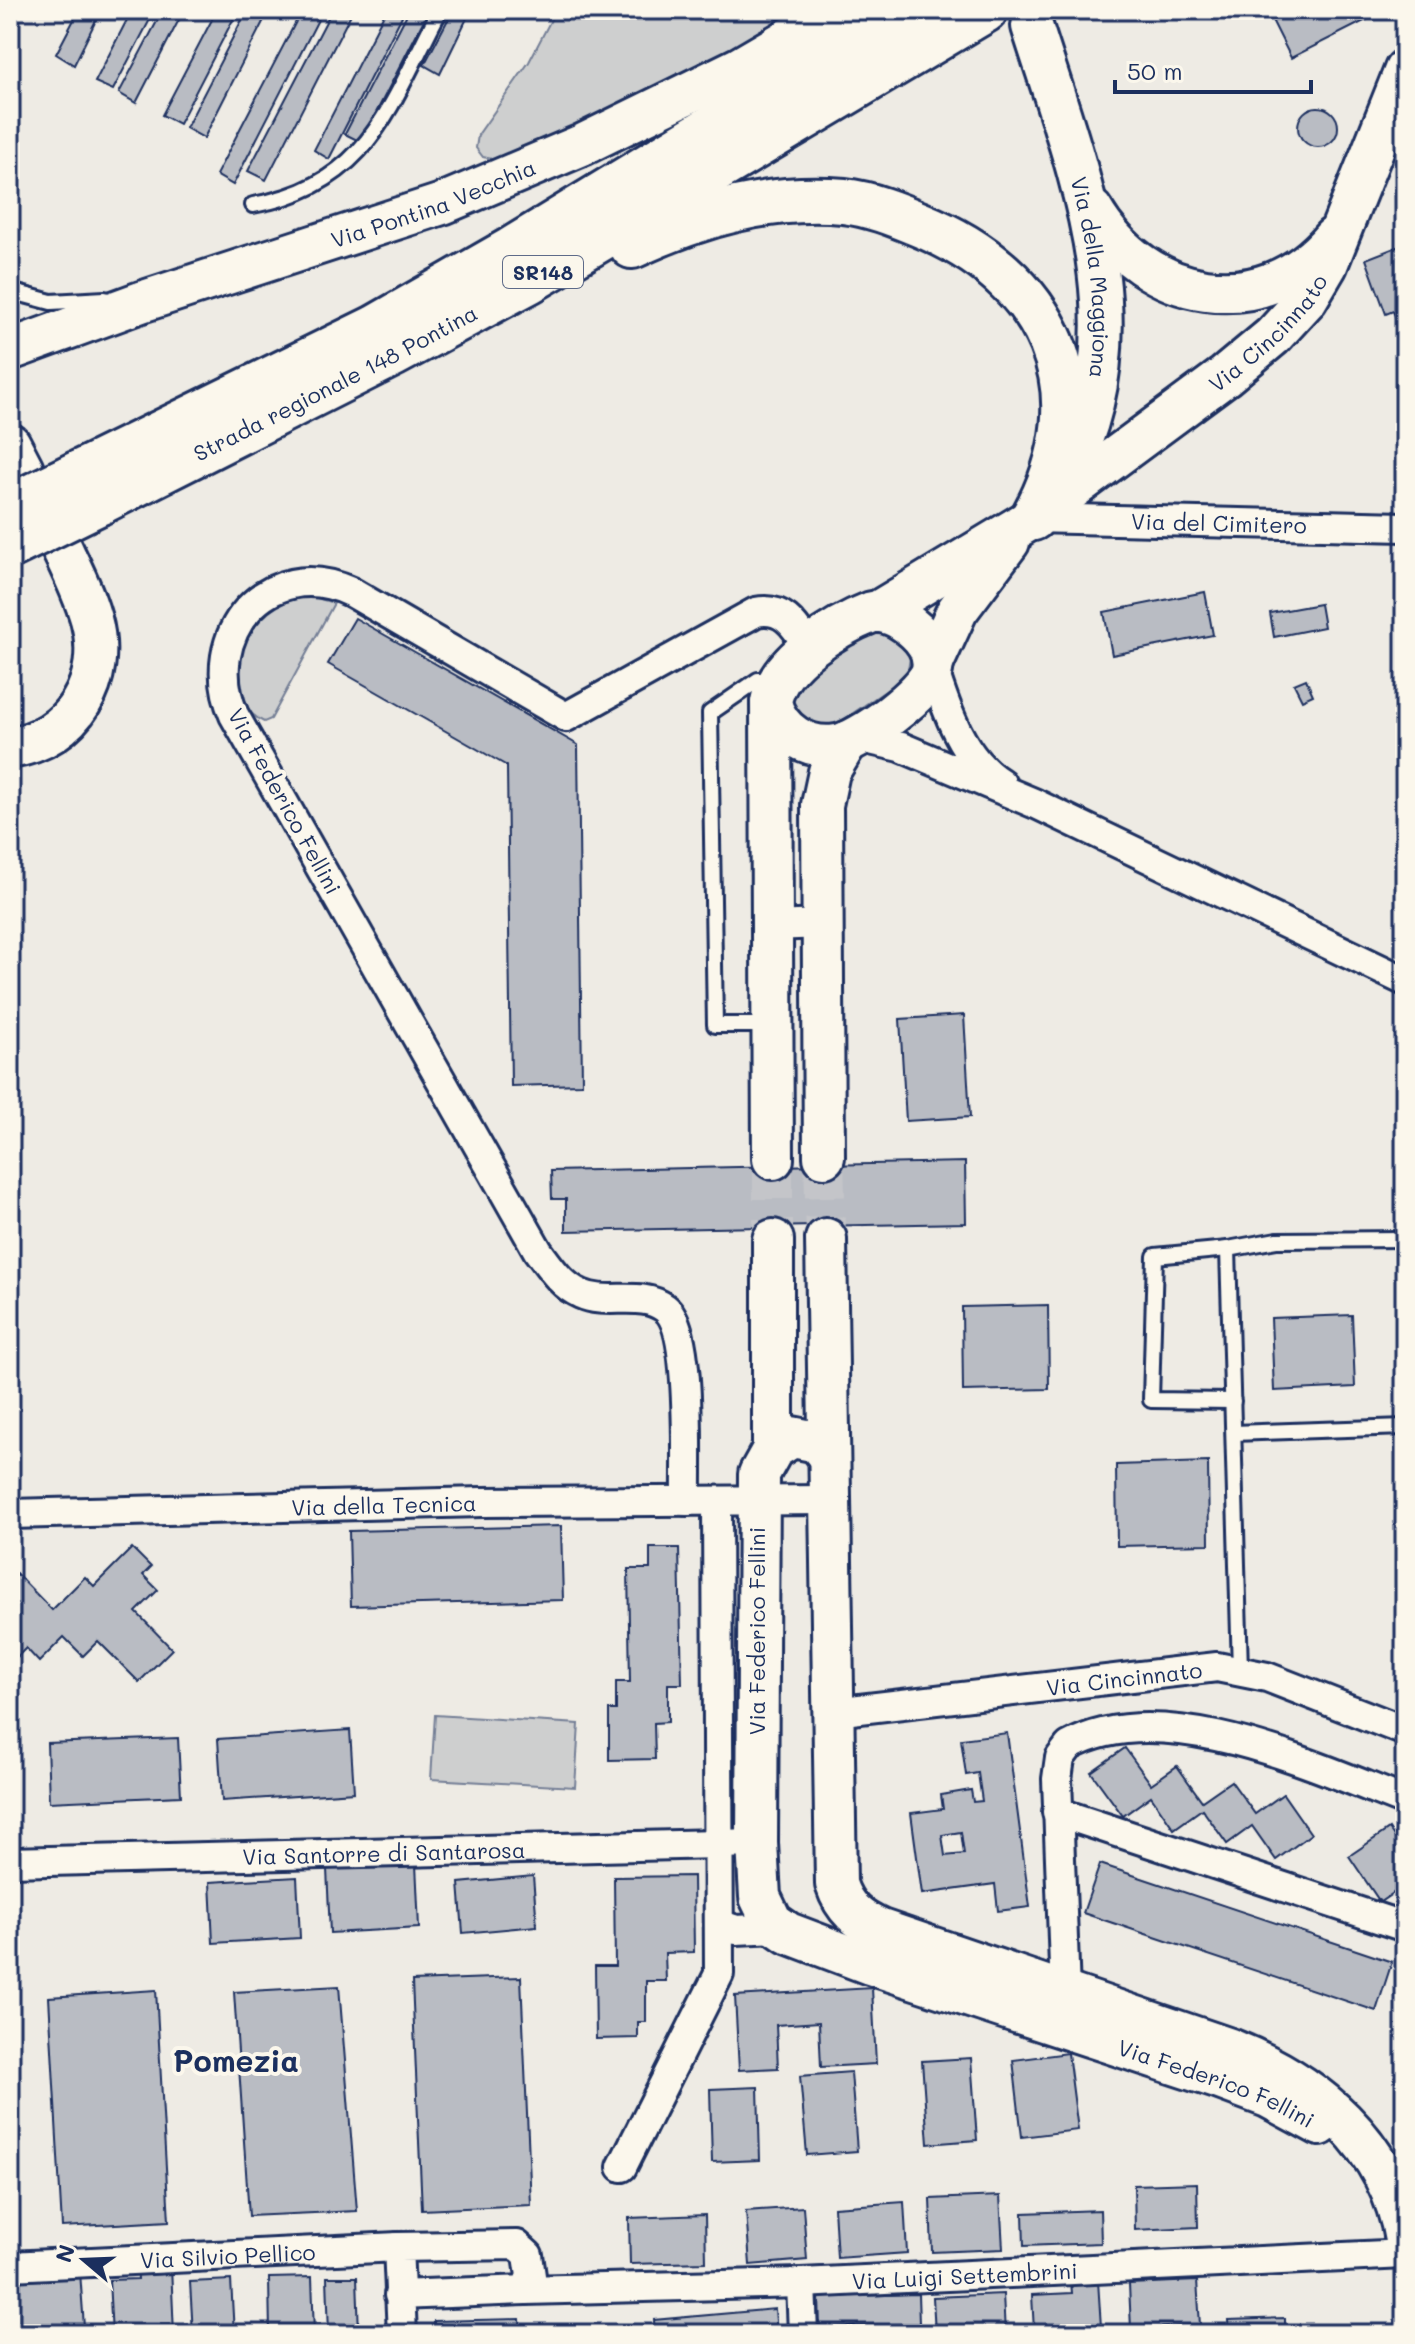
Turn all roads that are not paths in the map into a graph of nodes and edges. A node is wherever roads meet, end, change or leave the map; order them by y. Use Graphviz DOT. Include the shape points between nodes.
graph roads {
  1 [pos="440,10"];
  2 [pos="838,10"];
  3 [pos="904,10"];
  4 [pos="980,13"];
  5 [pos="1032,26"];
  6 [pos="1405,70"];
  7 [pos="1086,199"];
  8 [pos="253,205"];
  9 [pos="1352,208"];
  10 [pos="10,291"];
  11 [pos="177,291"];
  12 [pos="10,350"];
  13 [pos="393,354"];
  14 [pos="1101,468"];
  15 [pos="14,473"];
  16 [pos="89,488"];
  17 [pos="1033,518"];
  18 [pos="1118,520"];
  19 [pos="1405,527"];
  20 [pos="10,546"];
  21 [pos="62,549"];
  22 [pos="877,612"];
  23 [pos="810,649"];
  24 [pos="933,666"];
  25 [pos="774,691"];
  26 [pos="852,740"];
  27 [pos="10,748"];
  28 [pos="1036,804"];
  29 [pos="823,924"];
  30 [pos="772,926"];
  31 [pos="1405,981"];
  32 [pos="770,1025"];
  33 [pos="824,1151"];
  34 [pos="772,1153"];
  35 [pos="826,1239"];
  36 [pos="1405,1239"];
  37 [pos="773,1240"];
  38 [pos="1228,1249"];
  39 [pos="1233,1401"];
  40 [pos="1405,1427"];
  41 [pos="1234,1433"];
  42 [pos="773,1449"];
  43 [pos="829,1457"];
  44 [pos="831,1500"];
  45 [pos="687,1501"];
  46 [pos="717,1501"];
  47 [pos="756,1501"];
  48 [pos="10,1514"];
  49 [pos="1240,1670"];
  50 [pos="834,1712"];
  51 [pos="1405,1731"];
  52 [pos="1405,1801"];
  53 [pos="1057,1812"];
  54 [pos="738,1844"];
  55 [pos="10,1862"];
  56 [pos="836,1884"];
  57 [pos="719,1924"];
  58 [pos="1405,1927"];
  59 [pos="783,1930"];
  60 [pos="1059,2008"];
  61 [pos="622,2167"];
  62 [pos="1405,2240"];
  63 [pos="398,2247"];
  64 [pos="1405,2254"];
  65 [pos="10,2266"];
  66 [pos="801,2283"];
  67 [pos="525,2290"];
  68 [pos="399,2295"];
  69 [pos="402,2334"];
  70 [pos="803,2334"];
  1 -- 8 [label="lane" via="364,147 314,188"];
  2 -- 11 [label="street, Via Pontina Vecchia" via="739,68 568,151 403,219"];
  3 -- 16 [label="highway, Strada regionale 148 Pontina / SR148" via="511,250"];
  4 -- 13 [label="highway, Strada regionale 148 Pontina / SR148" via="575,253"];
  5 -- 7 [label="street, Via della Maggiona"];
  6 -- 9 [label="street, Via Cincinnato"];
  7 -- 9 [label="street" via="1134,261 1181,286 1216,291 1261,285 1294,272 1321,252"];
  7 -- 17 [label="street, Via della Maggiona" via="1101,285 1098,376 1074,458"];
  9 -- 14 [label="street, Via Cincinnato" via="1313,290 1282,327"];
  10 -- 11 [label="lane" via="63,303"];
  11 -- 12 [label="street, Via Pontina Vecchia"];
  13 -- 16 [label="highway, Strada regionale 148 Pontina / SR148"];
  13 -- 17 [label="highway" via="708,215 771,203 831,200 866,205 932,229 982,255 1005,273 1042,322 1058,363 1063,403 1053,474"];
  14 -- 17 [label="street, Via Cincinnato"];
  14 -- 18 [label="street" via="1098,500"];
  15 -- 16 [label="highway, Strada regionale 148 Pontina / SR148, bridge"];
  16 -- 20 [label="highway, Strada regionale 148 Pontina / SR148, bridge"];
  17 -- 18 [label="street, Via del Cimitero"];
  17 -- 22 [label="street, Via Cincinnato"];
  17 -- 24 [label="street, Via Cincinnato" via="965,598"];
  18 -- 19 [label="street, Via del Cimitero"];
  21 -- 27 [label="street" via="92,621 94,675 67,721 33,742"];
  22 -- 23 [label="street"];
  22 -- 24 [label="street" via="892,615 917,632"];
  23 -- 25 [label="street" via="791,662"];
  23 -- 45 [label="street, Via Federico Fellini" via="786,616 750,614 566,717 351,592 313,582 287,586 252,605 233,630 224,661 223,680 234,715 538,1251 577,1293 649,1301 665,1308 676,1322 683,1357"];
  24 -- 26 [label="street" via="926,684 911,698"];
  24 -- 28 [label="street" via="950,717 973,757 987,774"];
  25 -- 26 [label="street" via="778,724 791,734 830,746"];
  25 -- 30 [label="street"];
  25 -- 32 [label="lane" via="758,680 710,713 715,1025"];
  26 -- 28 [label="street" via="901,747"];
  26 -- 29 [label="street" via="829,772 823,795"];
  28 -- 31 [label="street"];
  29 -- 30 [label="street"];
  29 -- 33 [label="street"];
  30 -- 32 [label="street"];
  32 -- 34 [label="street"];
  33 -- 34 [label="street"];
  35 -- 43 [label="street"];
  36 -- 38 [label="lane" via="1277,1240"];
  37 -- 42 [label="street, Via Federico Fellini"];
  38 -- 39 [label="lane"];
  38 -- 39 [label="lane" via="1155,1256 1151,1400"];
  39 -- 41 [label="lane"];
  40 -- 41 [label="lane"];
  41 -- 49 [label="lane"];
  42 -- 43 [label="street" via="801,1437 821,1444"];
  42 -- 47 [label="street, Via Federico Fellini" via="761,1467"];
  43 -- 44 [label="street"];
  44 -- 47 [label="street, Via della Tecnica"];
  44 -- 50 [label="street"];
  45 -- 46 [label="street, Via della Tecnica"];
  45 -- 48 [label="street, Via della Tecnica"];
  46 -- 47 [label="street, Via della Tecnica"];
  46 -- 54 [label="street, Via Federico Fellini"];
  47 -- 54 [label="street, Via Federico Fellini"];
  49 -- 50 [label="street, Via Cincinnato" via="1167,1672"];
  49 -- 51 [label="street, Via Cincinnato"];
  50 -- 56 [label="street"];
  52 -- 53 [label="street" via="1264,1747 1155,1729 1122,1731 1069,1746 1058,1764"];
  53 -- 58 [label="street"];
  53 -- 60 [label="street"];
  54 -- 55 [label="street, Via Santorre di Santarosa"];
  54 -- 57 [label="street, Via Federico Fellini"];
  54 -- 59 [label="street, Via Federico Fellini" via="760,1897"];
  56 -- 59 [label="street" via="822,1922 804,1934"];
  56 -- 60 [label="street, Via Federico Fellini" via="848,1909 865,1923"];
  57 -- 59 [label="street" via="736,1930"];
  57 -- 61 [label="street, Via Federico Fellini" via="719,1974"];
  59 -- 60 [label="street, Via Federico Fellini" via="870,1964"];
  60 -- 62 [label="street, Via Federico Fellini" via="1230,2049 1279,2070 1335,2110 1378,2168"];
  63 -- 65 [label="street, Via Silvio Pellico"];
  63 -- 67 [label="street, Via Silvio Pellico" via="522,2247 530,2261"];
  63 -- 68 [label="street"];
  64 -- 66 [label="street, Via Luigi Settembrini"];
  66 -- 67 [label="street, Via Luigi Settembrini"];
  66 -- 70 [label="street"];
  67 -- 68 [label="street, Via Luigi Settembrini"];
  68 -- 69 [label="street"];
}
